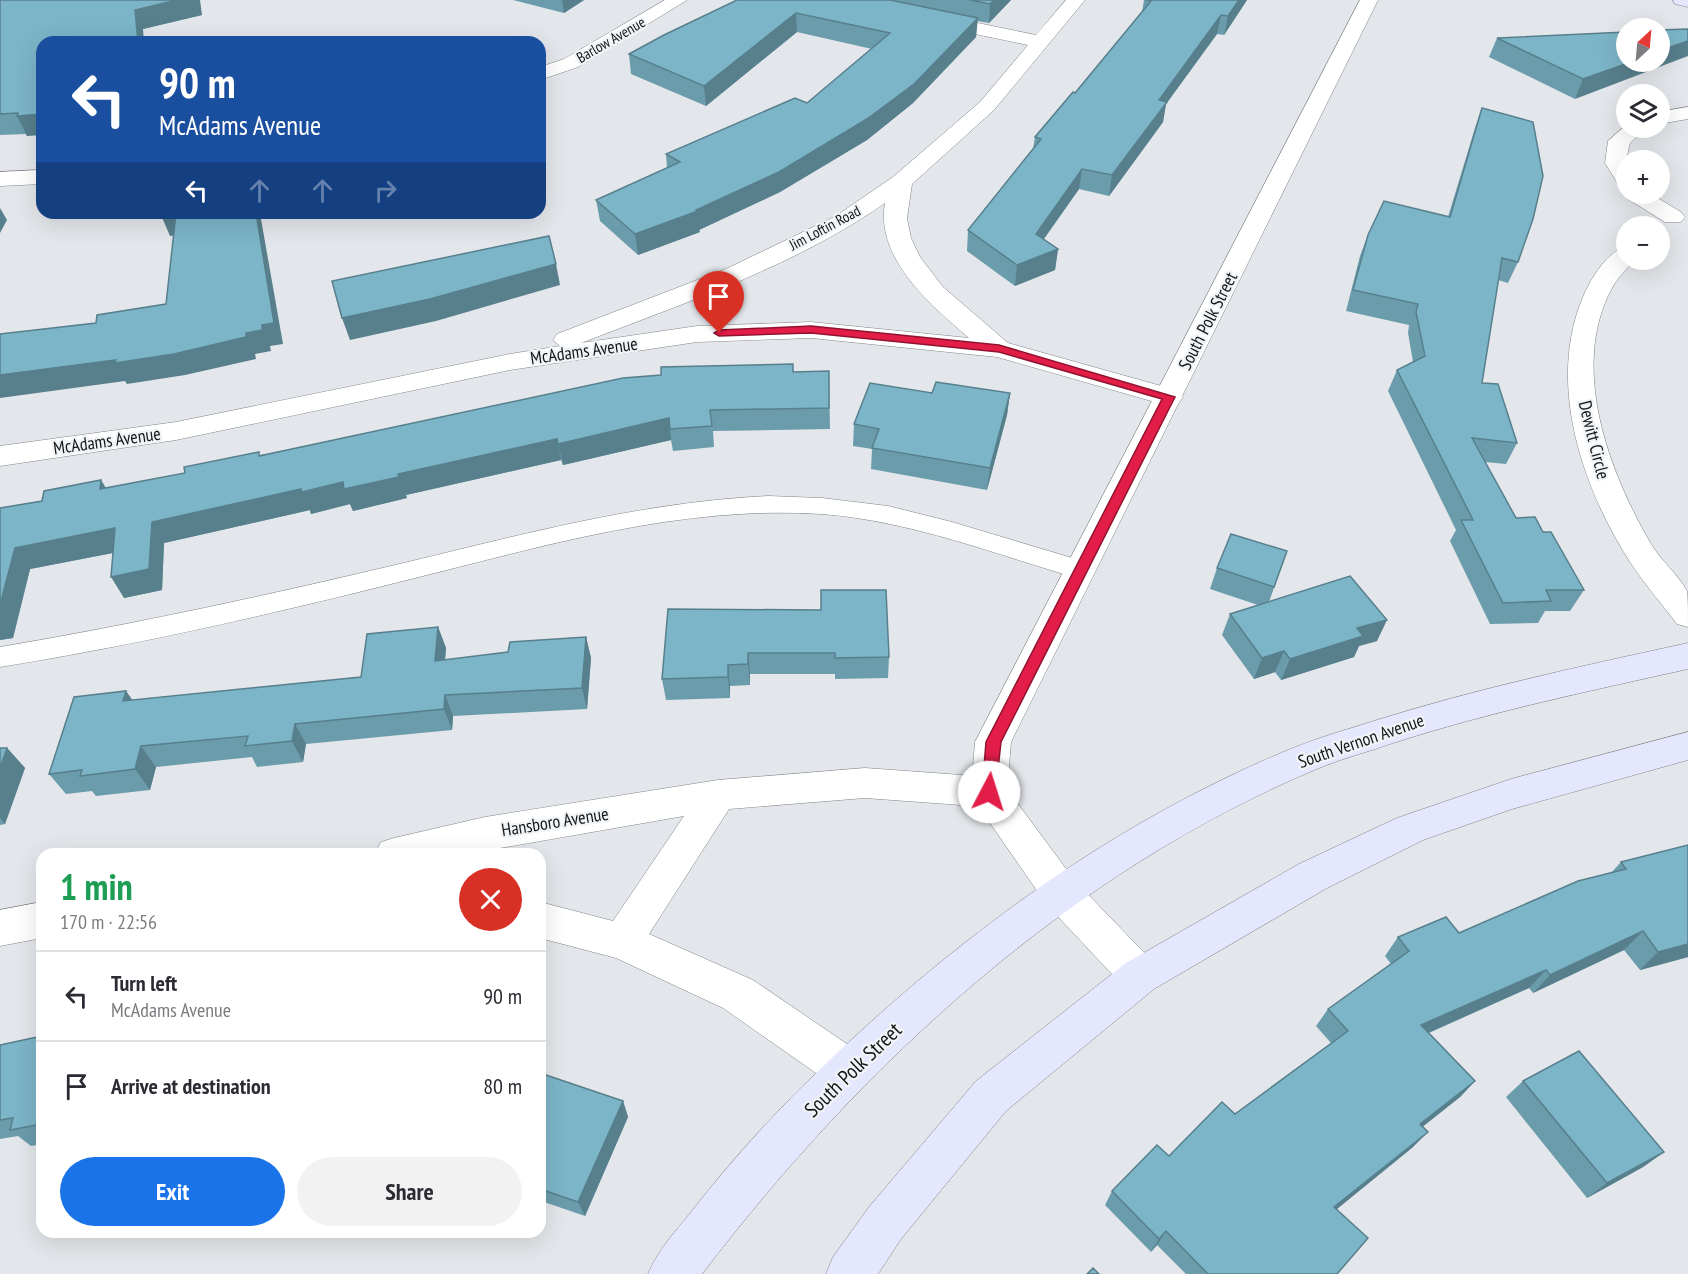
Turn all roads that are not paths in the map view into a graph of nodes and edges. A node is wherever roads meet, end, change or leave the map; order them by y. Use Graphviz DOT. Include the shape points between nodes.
graph roads {
  1 [pos="678,0"];
  2 [pos="1076,0"];
  3 [pos="1369,0"];
  4 [pos="1682,0"];
  5 [pos="1688,1"];
  6 [pos="917,16"];
  7 [pos="1041,42"];
  8 [pos="546,72"];
  9 [pos="1688,113"];
  10 [pos="1670,116"];
  11 [pos="36,177"];
  12 [pos="0,179"];
  13 [pos="901,182"];
  14 [pos="1651,204"];
  15 [pos="1673,219"];
  16 [pos="1616,263"];
  17 [pos="999,349"];
  18 [pos="510,362"];
  19 [pos="1169,397"];
  20 [pos="0,456"];
  21 [pos="1080,570"];
  22 [pos="1688,615"];
  23 [pos="1688,656"];
  24 [pos="0,657"];
  25 [pos="1688,746"];
  26 [pos="989,792"];
  27 [pos="718,795"];
  28 [pos="420,848"];
  29 [pos="1061,893"];
  30 [pos="36,921"];
  31 [pos="546,922"];
  32 [pos="0,928"];
  33 [pos="622,941"];
  34 [pos="1140,976"];
  35 [pos="848,1070"];
  36 [pos="672,1274"];
  37 [pos="850,1274"];
  1 -- 8 [label="street, Barlow Avenue" via="571,63"];
  2 -- 7 [label="street, Jim Loftin Road"];
  3 -- 19 [label="street, South Polk Street"];
  4 -- 5 [label="main road"];
  6 -- 7 [label="street"];
  7 -- 13 [label="street, Jim Loftin Road" via="987,106"];
  9 -- 10 [label="street"];
  11 -- 12 [label="street"];
  13 -- 17 [label="street" via="895,219 905,253 945,307"];
  13 -- 18 [label="street, Jim Loftin Road" via="844,221 735,274"];
  14 -- 15 [label="street"];
  16 -- 22 [label="street, Dewitt Circle" via="1598,288 1586,319 1580,362 1584,413 1606,487 1640,551"];
  17 -- 18 [label="street, McAdams Avenue" via="811,330 697,334"];
  17 -- 19 [label="street, McAdams Avenue"];
  18 -- 20 [label="street, McAdams Avenue" via="176,431"];
  19 -- 21 [label="street, South Polk Street"];
  21 -- 24 [label="lane" via="916,521 824,506 736,503 557,531 180,623"];
  21 -- 26 [label="street, South Polk Street" via="993,742"];
  23 -- 29 [label="main road, South Vernon Avenue" via="1423,719 1305,758 1191,813"];
  25 -- 34 [label="main road" via="1511,794 1410,829 1312,876"];
  26 -- 27 [label="street, Hansboro Avenue" via="865,783"];
  26 -- 29 [label="street"];
  27 -- 28 [label="street, Hansboro Avenue" via="485,833"];
  27 -- 33 [label="street"];
  29 -- 34 [label="street"];
  29 -- 35 [label="main road, South Polk Street" via="949,980"];
  30 -- 32 [label="street"];
  31 -- 33 [label="street"];
  33 -- 35 [label="street" via="738,994"];
  34 -- 37 [label="main road" via="991,1096 885,1223"];
  35 -- 36 [label="main road, South Polk Street" via="716,1213"];
}
